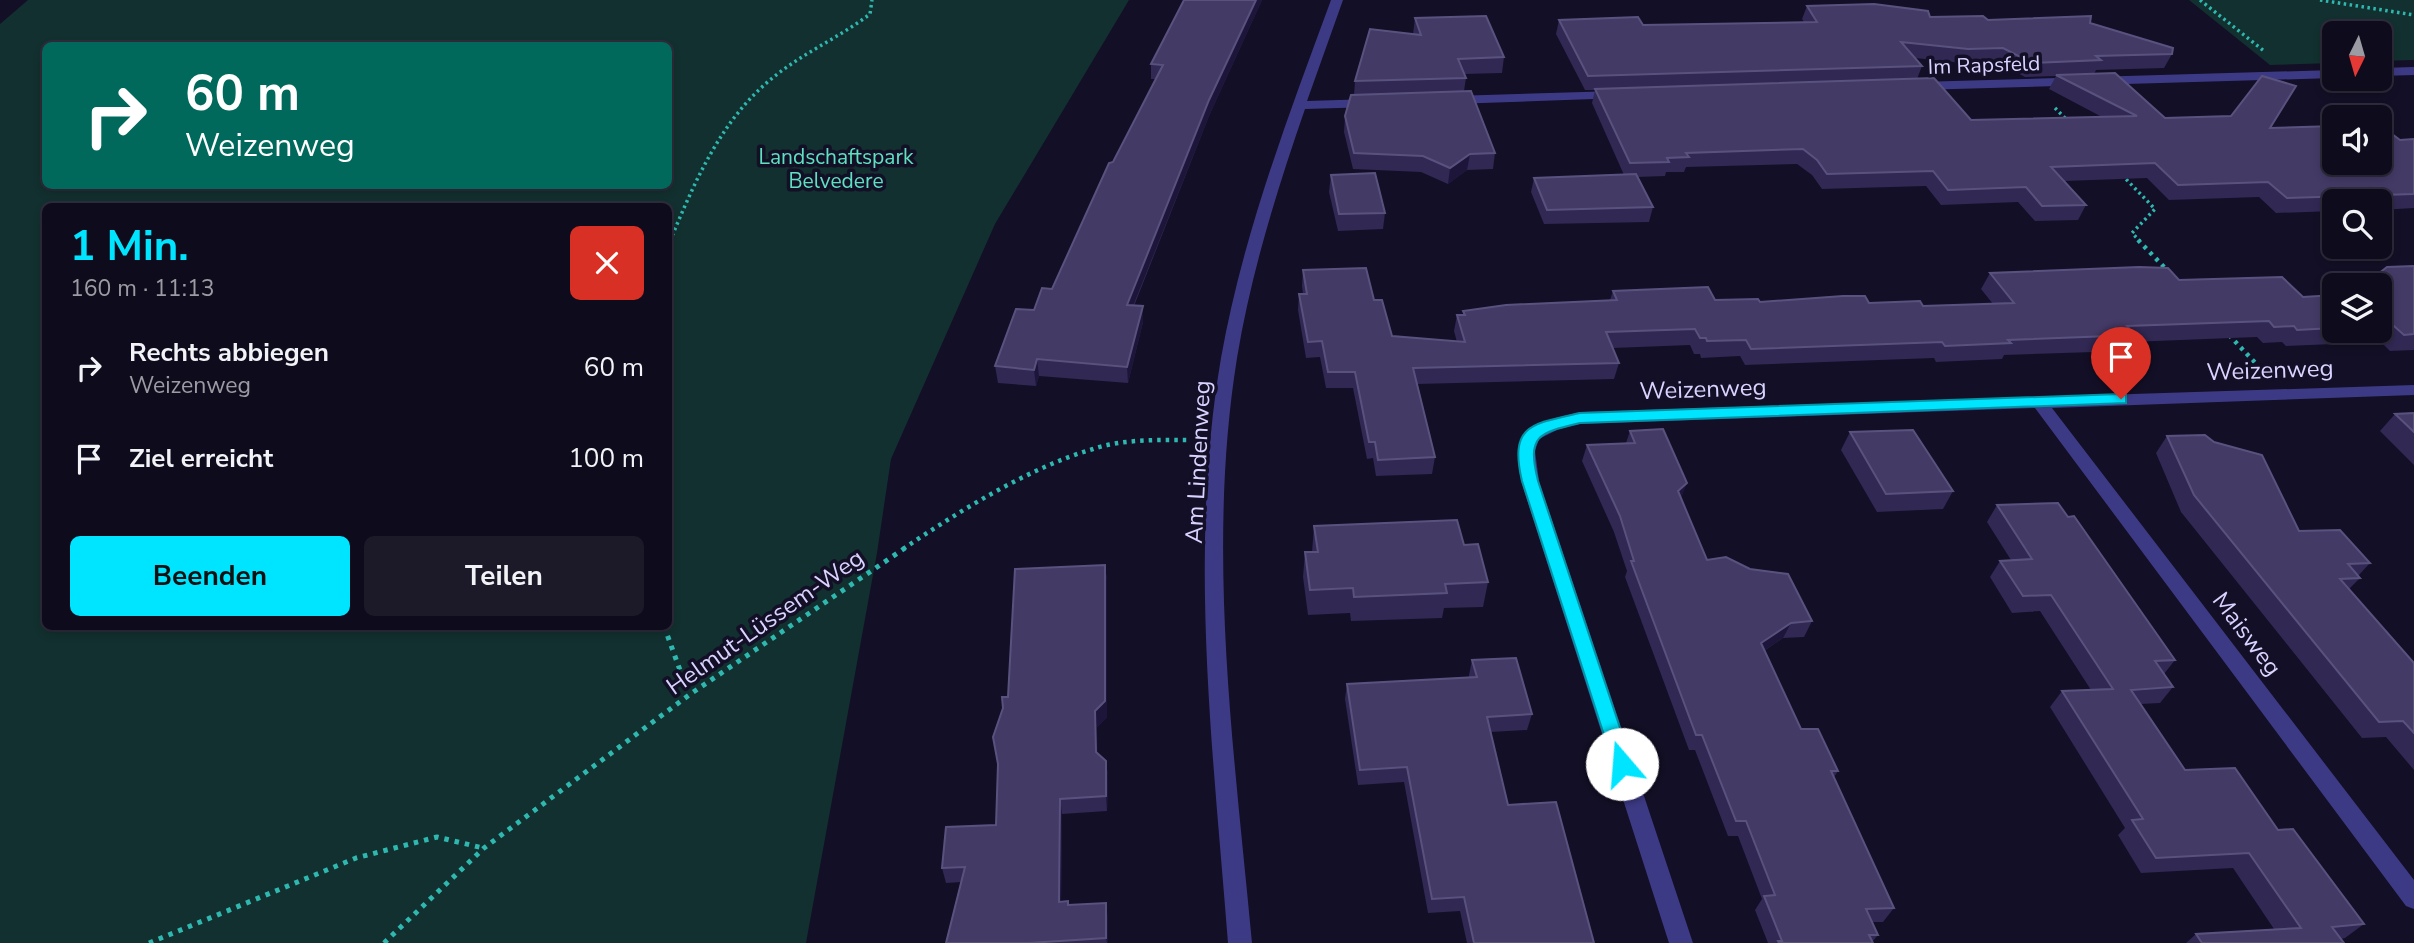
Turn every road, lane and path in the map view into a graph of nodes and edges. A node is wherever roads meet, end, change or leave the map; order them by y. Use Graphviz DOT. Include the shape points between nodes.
graph roads {
  1 [pos="872,0"];
  2 [pos="1337,0"];
  3 [pos="2200,0"];
  4 [pos="2320,0"];
  5 [pos="2414,15"];
  6 [pos="2414,71"];
  7 [pos="2392,72"];
  8 [pos="2322,74"];
  9 [pos="2295,75"];
  10 [pos="2031,83"];
  11 [pos="1906,87"];
  12 [pos="1630,95"];
  13 [pos="1437,101"];
  14 [pos="1382,102"];
  15 [pos="1299,105"];
  16 [pos="2073,125"];
  17 [pos="2119,172"];
  18 [pos="672,235"];
  19 [pos="2171,274"];
  20 [pos="2228,334"];
  21 [pos="2414,390"];
  22 [pos="2286,395"];
  23 [pos="2038,401"];
  24 [pos="1219,441"];
  25 [pos="665,630"];
  26 [pos="689,695"];
  27 [pos="484,848"];
  28 [pos="2414,898"];
  29 [pos="149,943"];
  30 [pos="384,943"];
  31 [pos="1240,943"];
  32 [pos="1681,943"];
  1 -- 18 [label="path" via="870,14 849,31 776,75 744,102 688,197"];
  2 -- 15 [label="street, Am Lindenweg"];
  3 -- 9 [label="path"];
  4 -- 5 [label="path"];
  6 -- 7 [label="street"];
  8 -- 9 [label="street, Im Rapsfeld"];
  9 -- 10 [label="street, Im Rapsfeld"];
  10 -- 11 [label="street, Im Rapsfeld"];
  10 -- 16 [label="path"];
  12 -- 13 [label="street"];
  14 -- 15 [label="street"];
  15 -- 24 [label="street, Am Lindenweg" via="1252,252 1229,358"];
  17 -- 19 [label="path" via="2155,209 2132,233"];
  20 -- 22 [label="path"];
  21 -- 22 [label="street, Weizenweg"];
  22 -- 23 [label="street, Weizenweg"];
  23 -- 28 [label="street, Maisweg"];
  23 -- 32 [label="street, Weizenweg" via="1580,418 1546,426 1529,438 1524,455 1530,481"];
  24 -- 26 [label="path, Helmut-Lüssem-Weg" via="1154,440 1094,448 1034,473 934,528"];
  24 -- 31 [label="street, Am Lindenweg" via="1219,677"];
  25 -- 26 [label="path"];
  26 -- 27 [label="path, Helmut-Lüssem-Weg"];
  27 -- 29 [label="path" via="437,837 356,858"];
  27 -- 30 [label="path, Helmut-Lüssem-Weg"];
}
